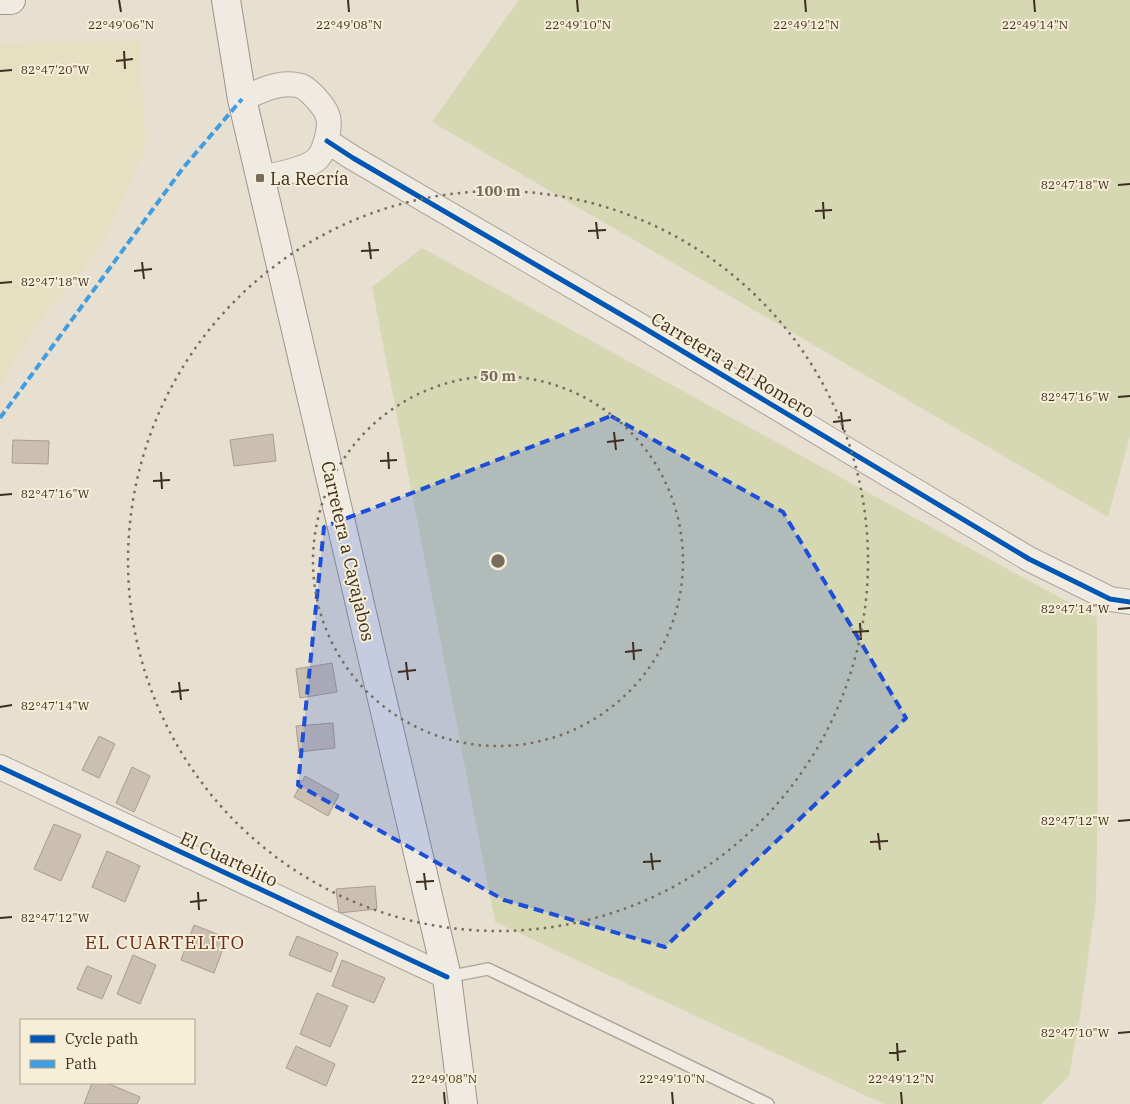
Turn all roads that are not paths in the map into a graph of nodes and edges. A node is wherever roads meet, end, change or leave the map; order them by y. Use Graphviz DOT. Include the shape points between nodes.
graph roads {
  1 [pos="0,0"];
  2 [pos="11,0"];
  3 [pos="226,0"];
  4 [pos="242,99"];
  5 [pos="327,141"];
  6 [pos="260,178"];
  7 [pos="1130,602"];
  8 [pos="0,767"];
  9 [pos="447,976"];
  10 [pos="463,1104"];
  11 [pos="768,1104"];
  1 -- 2 [label="main road"];
  3 -- 4 [label="main road, Carretera a Cayajabos"];
  4 -- 5 [label="street" via="275,85 300,86 314,96 328,117"];
  4 -- 6 [label="main road, Carretera a Cayajabos"];
  5 -- 6 [label="street" via="318,158 300,168"];
  5 -- 7 [label="street, Carretera a El Romero" via="1029,559 1110,599"];
  6 -- 9 [label="main road, Carretera a Cayajabos"];
  8 -- 9 [label="street, El Cuartelito"];
  9 -- 10 [label="main road, Carretera a Cayajabos"];
  9 -- 11 [label="lane" via="488,970"];
}
